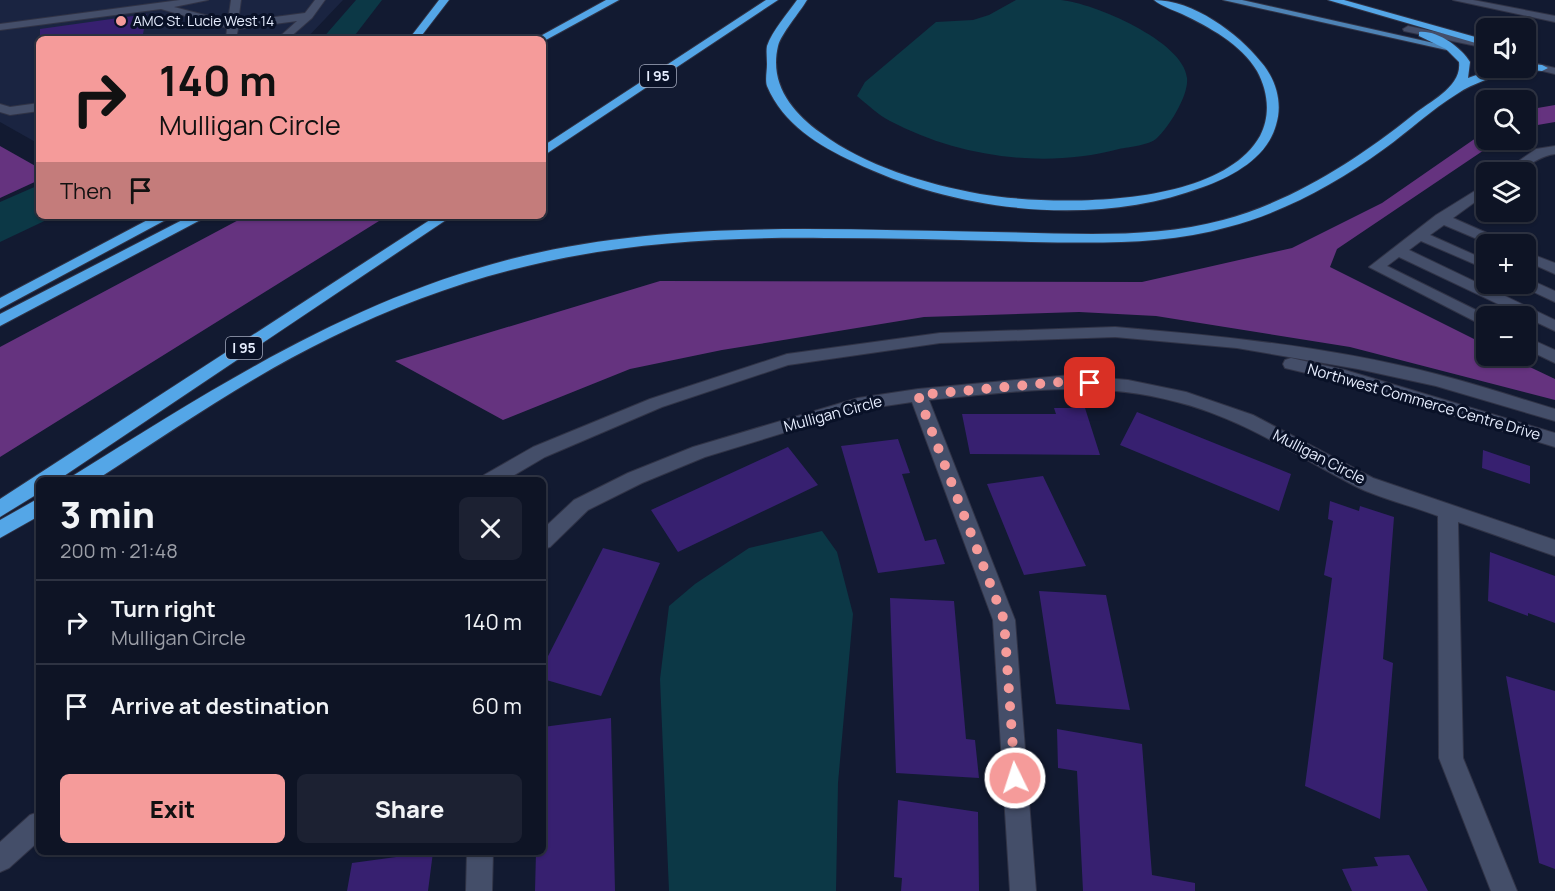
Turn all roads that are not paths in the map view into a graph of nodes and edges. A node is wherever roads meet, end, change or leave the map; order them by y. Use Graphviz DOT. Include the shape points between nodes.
graph roads {
  1 [pos="106,0"];
  2 [pos="203,0"];
  3 [pos="236,0"];
  4 [pos="320,0"];
  5 [pos="444,0"];
  6 [pos="614,0"];
  7 [pos="773,0"];
  8 [pos="802,0"];
  9 [pos="1159,0"];
  10 [pos="1228,0"];
  11 [pos="1275,0"];
  12 [pos="1333,0"];
  13 [pos="1458,0"];
  14 [pos="173,2"];
  15 [pos="1506,3"];
  16 [pos="145,4"];
  17 [pos="158,6"];
  18 [pos="1530,7"];
  19 [pos="1555,9"];
  20 [pos="101,14"];
  21 [pos="308,16"];
  22 [pos="1555,19"];
  23 [pos="232,26"];
  24 [pos="0,27"];
  25 [pos="1408,29"];
  26 [pos="231,36"];
  27 [pos="285,36"];
  28 [pos="416,36"];
  29 [pos="546,36"];
  30 [pos="1476,41"];
  31 [pos="1476,42"];
  32 [pos="1451,48"];
  33 [pos="1476,54"];
  34 [pos="1536,59"];
  35 [pos="1555,60"];
  36 [pos="1536,64"];
  37 [pos="1542,68"];
  38 [pos="1555,70"];
  39 [pos="1476,77"];
  40 [pos="1454,88"];
  41 [pos="36,107"];
  42 [pos="0,108"];
  43 [pos="546,150"];
  44 [pos="1555,150"];
  45 [pos="1524,162"];
  46 [pos="1476,195"];
  47 [pos="1442,218"];
  48 [pos="160,219"];
  49 [pos="195,219"];
  50 [pos="440,219"];
  51 [pos="1478,234"];
  52 [pos="1419,235"];
  53 [pos="1398,251"];
  54 [pos="1536,260"];
  55 [pos="1476,261"];
  56 [pos="1555,269"];
  57 [pos="1536,288"];
  58 [pos="1555,297"];
  59 [pos="0,304"];
  60 [pos="1476,317"];
  61 [pos="0,321"];
  62 [pos="1555,327"];
  63 [pos="1115,332"];
  64 [pos="1536,347"];
  65 [pos="1555,357"];
  66 [pos="918,395"];
  67 [pos="1555,415"];
  68 [pos="1555,440"];
  69 [pos="49,477"];
  70 [pos="86,477"];
  71 [pos="496,477"];
  72 [pos="36,485"];
  73 [pos="36,508"];
  74 [pos="0,509"];
  75 [pos="1448,513"];
  76 [pos="0,530"];
  77 [pos="546,538"];
  78 [pos="1555,548"];
  79 [pos="36,828"];
  80 [pos="480,855"];
  81 [pos="0,859"];
  82 [pos="479,891"];
  83 [pos="1023,891"];
  84 [pos="1504,891"];
  1 -- 20 [label="street"];
  2 -- 14 [label="street"];
  3 -- 23 [label="street"];
  4 -- 21 [label="street"];
  5 -- 28 [label="highway"];
  6 -- 29 [label="highway"];
  7 -- 43 [label="highway, I 95"];
  8 -- 9 [label="highway" via="776,34 768,59 769,82 782,106 807,130 846,156 894,176 949,192 1018,203 1091,205 1144,199 1193,187 1227,173 1252,156 1267,136 1274,113 1273,92 1251,57 1214,27"];
  10 -- 32 [label="main road"];
  11 -- 25 [label="main road"];
  12 -- 30 [label="highway"];
  13 -- 15 [label="street"];
  14 -- 17 [label="street"];
  15 -- 18 [label="street"];
  16 -- 17 [label="street"];
  16 -- 20 [label="street"];
  17 -- 23 [label="street"];
  18 -- 19 [label="street"];
  18 -- 22 [label="street"];
  20 -- 24 [label="street"];
  21 -- 23 [label="street"];
  21 -- 27 [label="street"];
  23 -- 26 [label="street"];
  25 -- 31 [label="street"];
  25 -- 32 [label="highway"];
  32 -- 33 [label="street"];
  32 -- 40 [label="highway" via="1466,66"];
  34 -- 35 [label="street"];
  36 -- 37 [label="highway"];
  37 -- 38 [label="street"];
  39 -- 40 [label="highway"];
  40 -- 70 [label="highway" via="1379,147 1305,192 1274,208 1201,230 1071,238 807,234 668,237 555,252 484,270 324,334 261,368"];
  41 -- 42 [label="street" via="10,111"];
  44 -- 45 [label="street" via="1540,152"];
  46 -- 47 [label="street"];
  47 -- 51 [label="street"];
  47 -- 52 [label="street"];
  48 -- 59 [label="highway"];
  49 -- 61 [label="highway"];
  50 -- 69 [label="highway, I 95"];
  52 -- 53 [label="street"];
  52 -- 55 [label="street"];
  53 -- 60 [label="street" via="1376,267"];
  53 -- 62 [label="street"];
  54 -- 56 [label="street"];
  57 -- 58 [label="street"];
  63 -- 67 [label="street, Northwest Commerce Centre Drive" via="1237,343 1358,363 1436,380"];
  63 -- 68 [label="street, Northwest Commerce Centre Drive" via="1224,349 1345,376"];
  63 -- 71 [label="street, Northwest Commerce Centre Drive" via="940,338 787,360 656,403 538,452"];
  64 -- 65 [label="street"];
  66 -- 75 [label="street, Mulligan Circle" via="1071,381 1180,396 1247,420 1366,483"];
  66 -- 77 [label="street, Mulligan Circle" via="858,404 667,465 581,505"];
  66 -- 83 [label="street" via="1004,620"];
  72 -- 74 [label="highway"];
  73 -- 76 [label="highway"];
  75 -- 78 [label="street, Mulligan Circle"];
  75 -- 84 [label="street" via="1451,758"];
  79 -- 81 [label="street"];
  80 -- 82 [label="street"];
}
